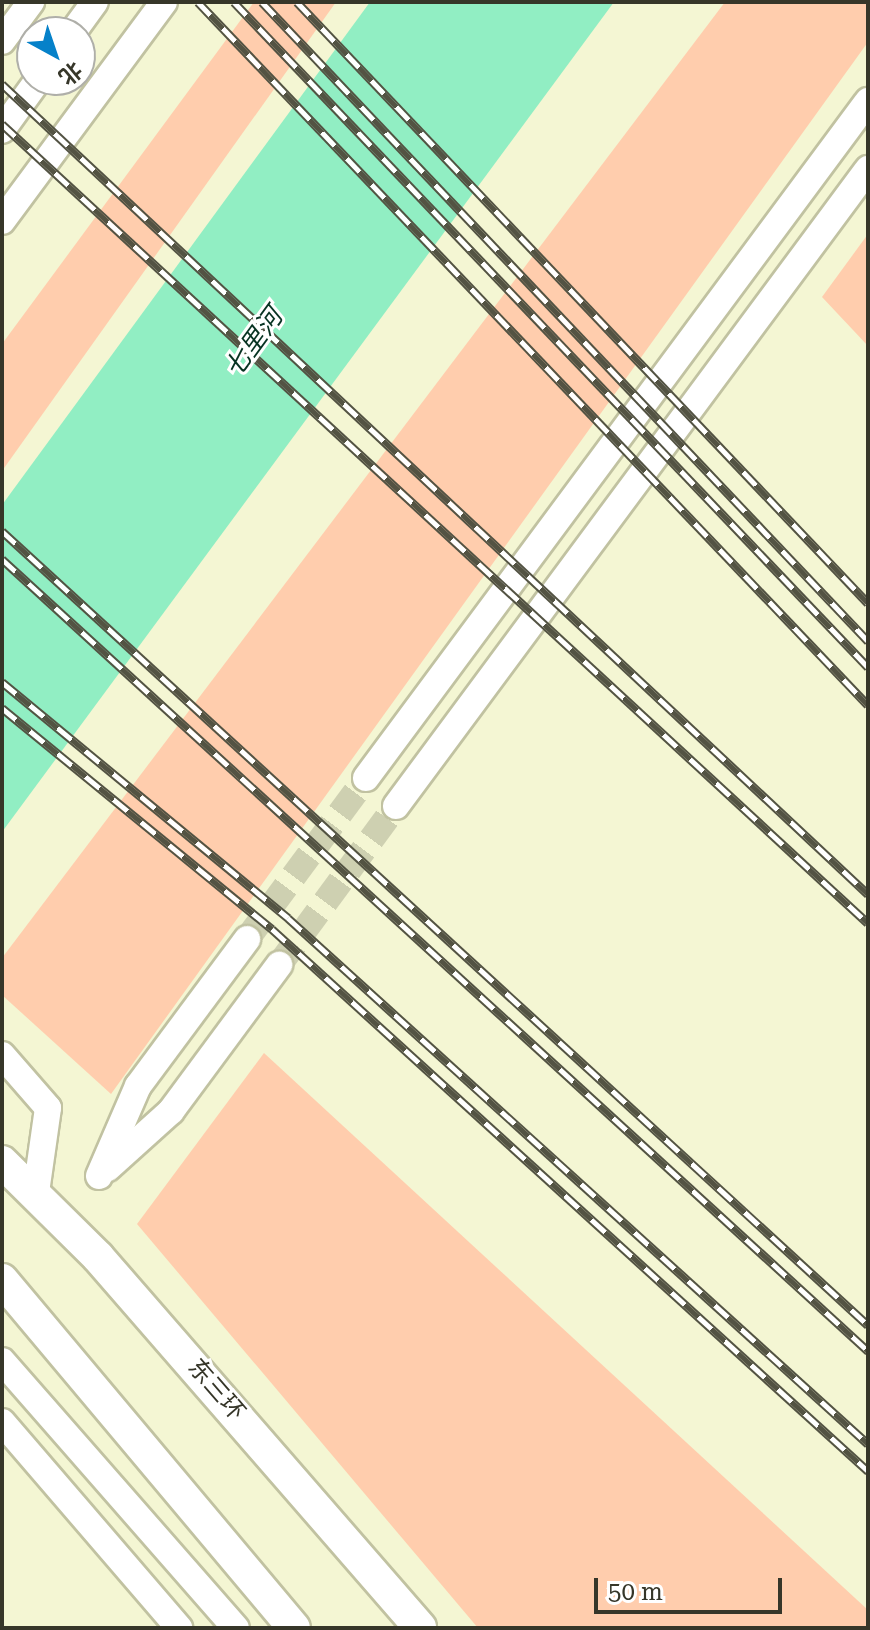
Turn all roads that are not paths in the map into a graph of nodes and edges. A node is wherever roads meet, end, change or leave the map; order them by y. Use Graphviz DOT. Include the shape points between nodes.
graph roads {
  1 [pos="31,2"];
  2 [pos="164,2"];
  3 [pos="2,41"];
  4 [pos="26,96"];
  5 [pos="868,101"];
  6 [pos="2,130"];
  7 [pos="868,169"];
  8 [pos="2,221"];
  9 [pos="366,778"];
  10 [pos="396,806"];
  11 [pos="247,939"];
  12 [pos="279,965"];
  13 [pos="2,1055"];
  14 [pos="2,1162"];
  15 [pos="36,1192"];
  16 [pos="2,1280"];
  17 [pos="2,1361"];
  18 [pos="2,1422"];
  19 [pos="179,1628"];
  20 [pos="236,1628"];
  21 [pos="294,1628"];
  22 [pos="420,1628"];
  1 -- 3 [label="street"];
  2 -- 8 [label="street"];
  4 -- 6 [label="street"];
  5 -- 9 [label="street"];
  7 -- 10 [label="street"];
  11 -- 12 [label="street" via="138,1086 99,1176 171,1111"];
  13 -- 15 [label="street" via="48,1108"];
  14 -- 15 [label="main road, 东三环"];
  15 -- 22 [label="main road, 东三环"];
  16 -- 21 [label="main road"];
  17 -- 20 [label="street"];
  18 -- 19 [label="street"];
}
